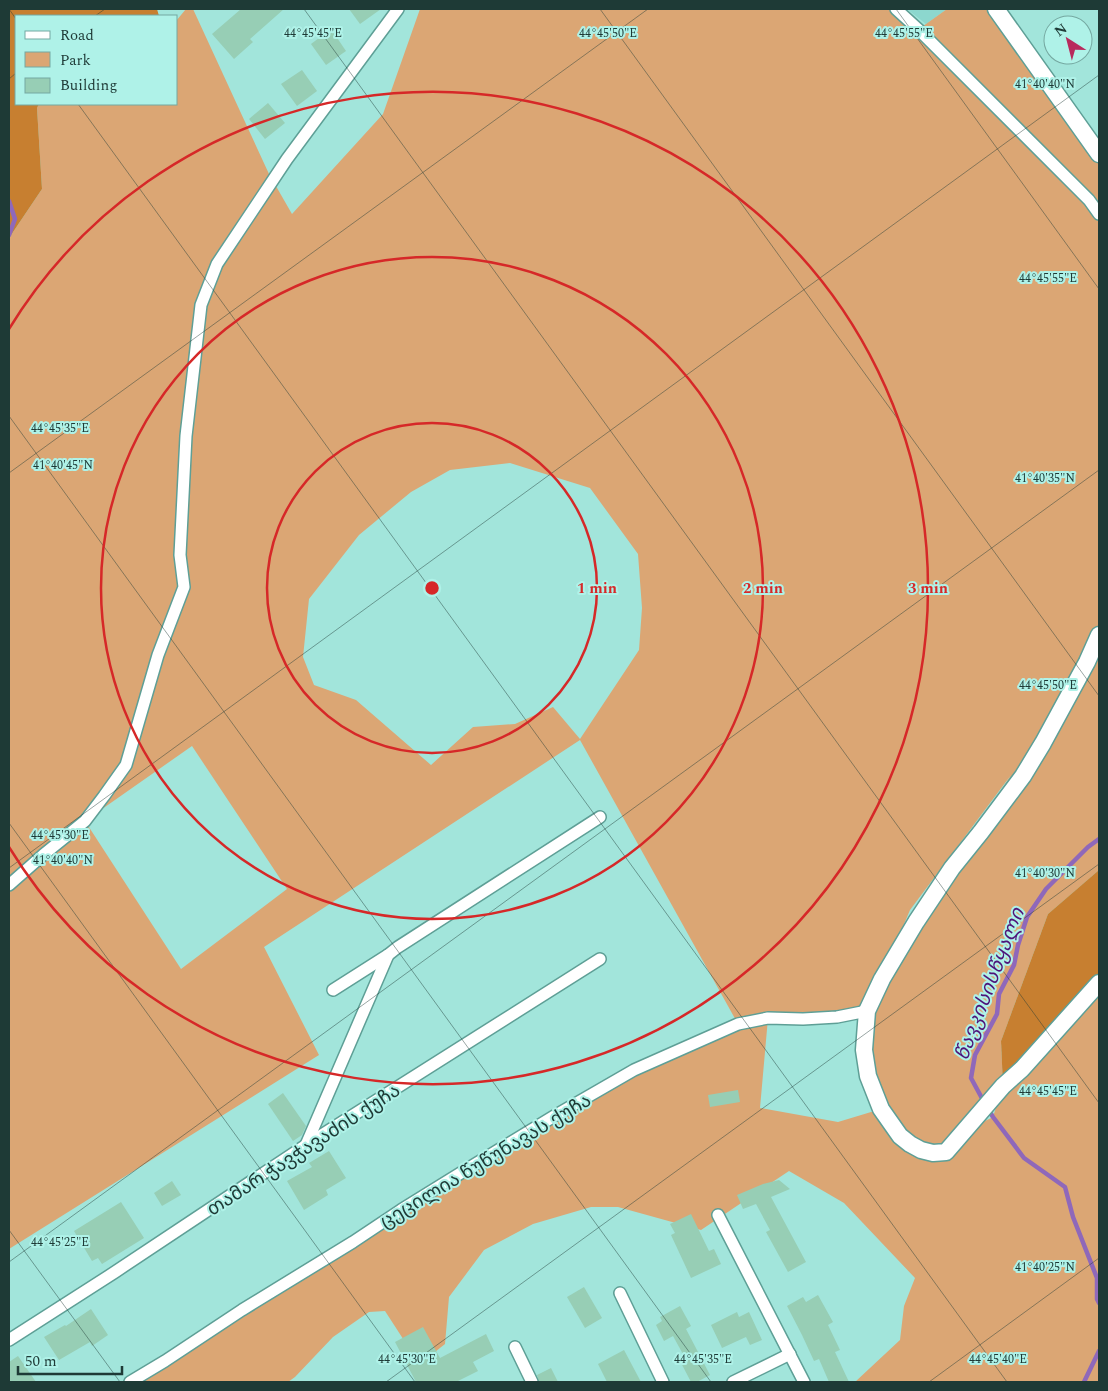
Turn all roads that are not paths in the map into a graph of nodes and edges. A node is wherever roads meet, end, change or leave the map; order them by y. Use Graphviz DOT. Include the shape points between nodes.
graph roads {
  1 [pos="398,9"];
  2 [pos="896,9"];
  3 [pos="996,9"];
  4 [pos="1099,154"];
  5 [pos="1099,214"];
  6 [pos="1099,635"];
  7 [pos="600,817"];
  8 [pos="9,885"];
  9 [pos="388,955"];
  10 [pos="600,959"];
  11 [pos="1099,983"];
  12 [pos="333,990"];
  13 [pos="867,1011"];
  14 [pos="306,1145"];
  15 [pos="718,1215"];
  16 [pos="620,1293"];
  17 [pos="9,1340"];
  18 [pos="515,1347"];
  19 [pos="790,1354"];
  20 [pos="130,1382"];
  21 [pos="532,1382"];
  22 [pos="663,1382"];
  23 [pos="733,1382"];
  24 [pos="804,1382"];
  1 -- 8 [label="street" via="287,159 217,264 201,305 187,427 180,555 184,587 158,655 126,765 85,821"];
  2 -- 5 [label="street" via="1089,200"];
  3 -- 4 [label="main road"];
  6 -- 13 [label="main road" via="1043,744 916,922"];
  7 -- 9 [label="street"];
  9 -- 12 [label="street"];
  9 -- 14 [label="street"];
  10 -- 14 [label="street, თამარ ჭავჭავაძის ქუჩა"];
  11 -- 13 [label="main road" via="946,1152 933,1153 910,1144 900,1136 881,1109 868,1076 864,1050"];
  13 -- 20 [label="street, ცეცილია წუწუნავას ქუჩა" via="837,1017 768,1018 738,1024 634,1070 433,1190"];
  14 -- 17 [label="street, თამარ ჭავჭავაძის ქუჩა"];
  15 -- 19 [label="street"];
  16 -- 22 [label="street"];
  18 -- 21 [label="street"];
  19 -- 23 [label="street"];
  19 -- 24 [label="street"];
}
